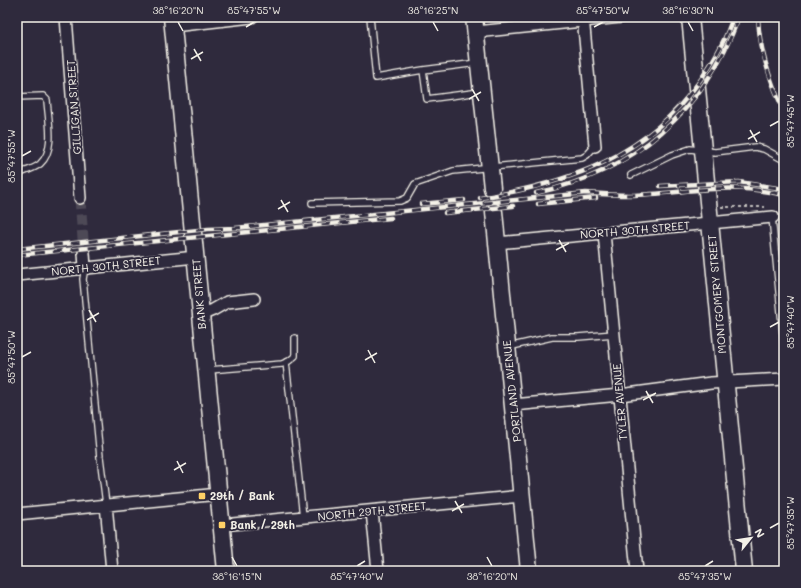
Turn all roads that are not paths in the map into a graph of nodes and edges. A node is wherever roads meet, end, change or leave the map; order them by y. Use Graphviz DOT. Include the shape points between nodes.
graph roads {
  1 [pos="66,17"];
  2 [pos="252,17"];
  3 [pos="370,17"];
  4 [pos="621,17"];
  5 [pos="690,17"];
  6 [pos="584,19"];
  7 [pos="172,21"];
  8 [pos="475,24"];
  9 [pos="480,63"];
  10 [pos="423,70"];
  11 [pos="483,92"];
  12 [pos="17,97"];
  13 [pos="595,146"];
  14 [pos="703,150"];
  15 [pos="784,160"];
  16 [pos="490,166"];
  17 [pos="17,174"];
  18 [pos="631,175"];
  19 [pos="492,188"];
  20 [pos="80,198"];
  21 [pos="312,203"];
  22 [pos="494,212"];
  23 [pos="772,213"];
  24 [pos="710,223"];
  25 [pos="604,233"];
  26 [pos="497,243"];
  27 [pos="84,253"];
  28 [pos="196,257"];
  29 [pos="85,268"];
  30 [pos="17,275"];
  31 [pos="254,299"];
  32 [pos="201,314"];
  33 [pos="614,334"];
  34 [pos="294,338"];
  35 [pos="784,345"];
  36 [pos="508,347"];
  37 [pos="286,362"];
  38 [pos="206,370"];
  39 [pos="784,379"];
  40 [pos="725,382"];
  41 [pos="620,395"];
  42 [pos="513,405"];
  43 [pos="219,494"];
  44 [pos="522,496"];
  45 [pos="106,504"];
  46 [pos="372,511"];
  47 [pos="17,514"];
  48 [pos="303,517"];
  49 [pos="222,525"];
  50 [pos="112,571"];
  51 [pos="226,571"];
  52 [pos="378,571"];
  53 [pos="529,571"];
  54 [pos="637,571"];
  55 [pos="744,571"];
  1 -- 20 [label="street, GILLIGAN STREET"];
  2 -- 7 [label="street"];
  3 -- 10 [label="lane" via="376,78"];
  4 -- 6 [label="street"];
  5 -- 14 [label="street, MONTGOMERY STREET"];
  6 -- 8 [label="street"];
  6 -- 13 [label="street"];
  7 -- 28 [label="street, BANK STREET"];
  8 -- 9 [label="street"];
  9 -- 10 [label="lane"];
  9 -- 11 [label="street"];
  10 -- 11 [label="lane" via="426,100"];
  11 -- 16 [label="street"];
  12 -- 17 [label="lane" via="43,96 47,100 49,149 41,163"];
  13 -- 16 [label="lane" via="582,158"];
  14 -- 15 [label="lane" via="714,152 764,149"];
  14 -- 18 [label="lane" via="690,149 672,155"];
  14 -- 24 [label="street, MONTGOMERY STREET"];
  16 -- 19 [label="street"];
  16 -- 21 [label="lane" via="453,170 436,175 415,184 407,198 400,202"];
  22 -- 26 [label="street, PORTLAND AVENUE"];
  23 -- 24 [label="street, NORTH 30TH STREET"];
  23 -- 35 [label="lane"];
  24 -- 25 [label="street, NORTH 30TH STREET"];
  24 -- 40 [label="street, MONTGOMERY STREET"];
  25 -- 26 [label="street, NORTH 30TH STREET"];
  25 -- 33 [label="street, TYLER AVENUE"];
  26 -- 36 [label="street, PORTLAND AVENUE"];
  27 -- 29 [label="street"];
  28 -- 29 [label="street, NORTH 30TH STREET"];
  28 -- 32 [label="street, BANK STREET"];
  29 -- 30 [label="street, NORTH 30TH STREET"];
  29 -- 45 [label="lane" via="83,279"];
  31 -- 32 [label="street" via="227,302"];
  32 -- 38 [label="street, BANK STREET"];
  33 -- 36 [label="lane" via="552,337"];
  33 -- 41 [label="street, TYLER AVENUE"];
  34 -- 37 [label="lane" via="295,356"];
  36 -- 42 [label="street, PORTLAND AVENUE"];
  37 -- 38 [label="lane"];
  37 -- 48 [label="lane"];
  38 -- 43 [label="street, BANK STREET"];
  39 -- 40 [label="street"];
  40 -- 41 [label="street"];
  40 -- 55 [label="street, MONTGOMERY STREET"];
  41 -- 42 [label="street"];
  41 -- 54 [label="street, TYLER AVENUE"];
  42 -- 44 [label="street, PORTLAND AVENUE"];
  43 -- 45 [label="street"];
  43 -- 49 [label="street, BANK STREET"];
  44 -- 46 [label="street, NORTH 29TH STREET"];
  44 -- 53 [label="street, PORTLAND AVENUE"];
  45 -- 47 [label="street"];
  45 -- 50 [label="street"];
  46 -- 48 [label="street, NORTH 29TH STREET"];
  46 -- 52 [label="street"];
  48 -- 49 [label="street, NORTH 29TH STREET"];
  49 -- 51 [label="street, BANK STREET"];
}
